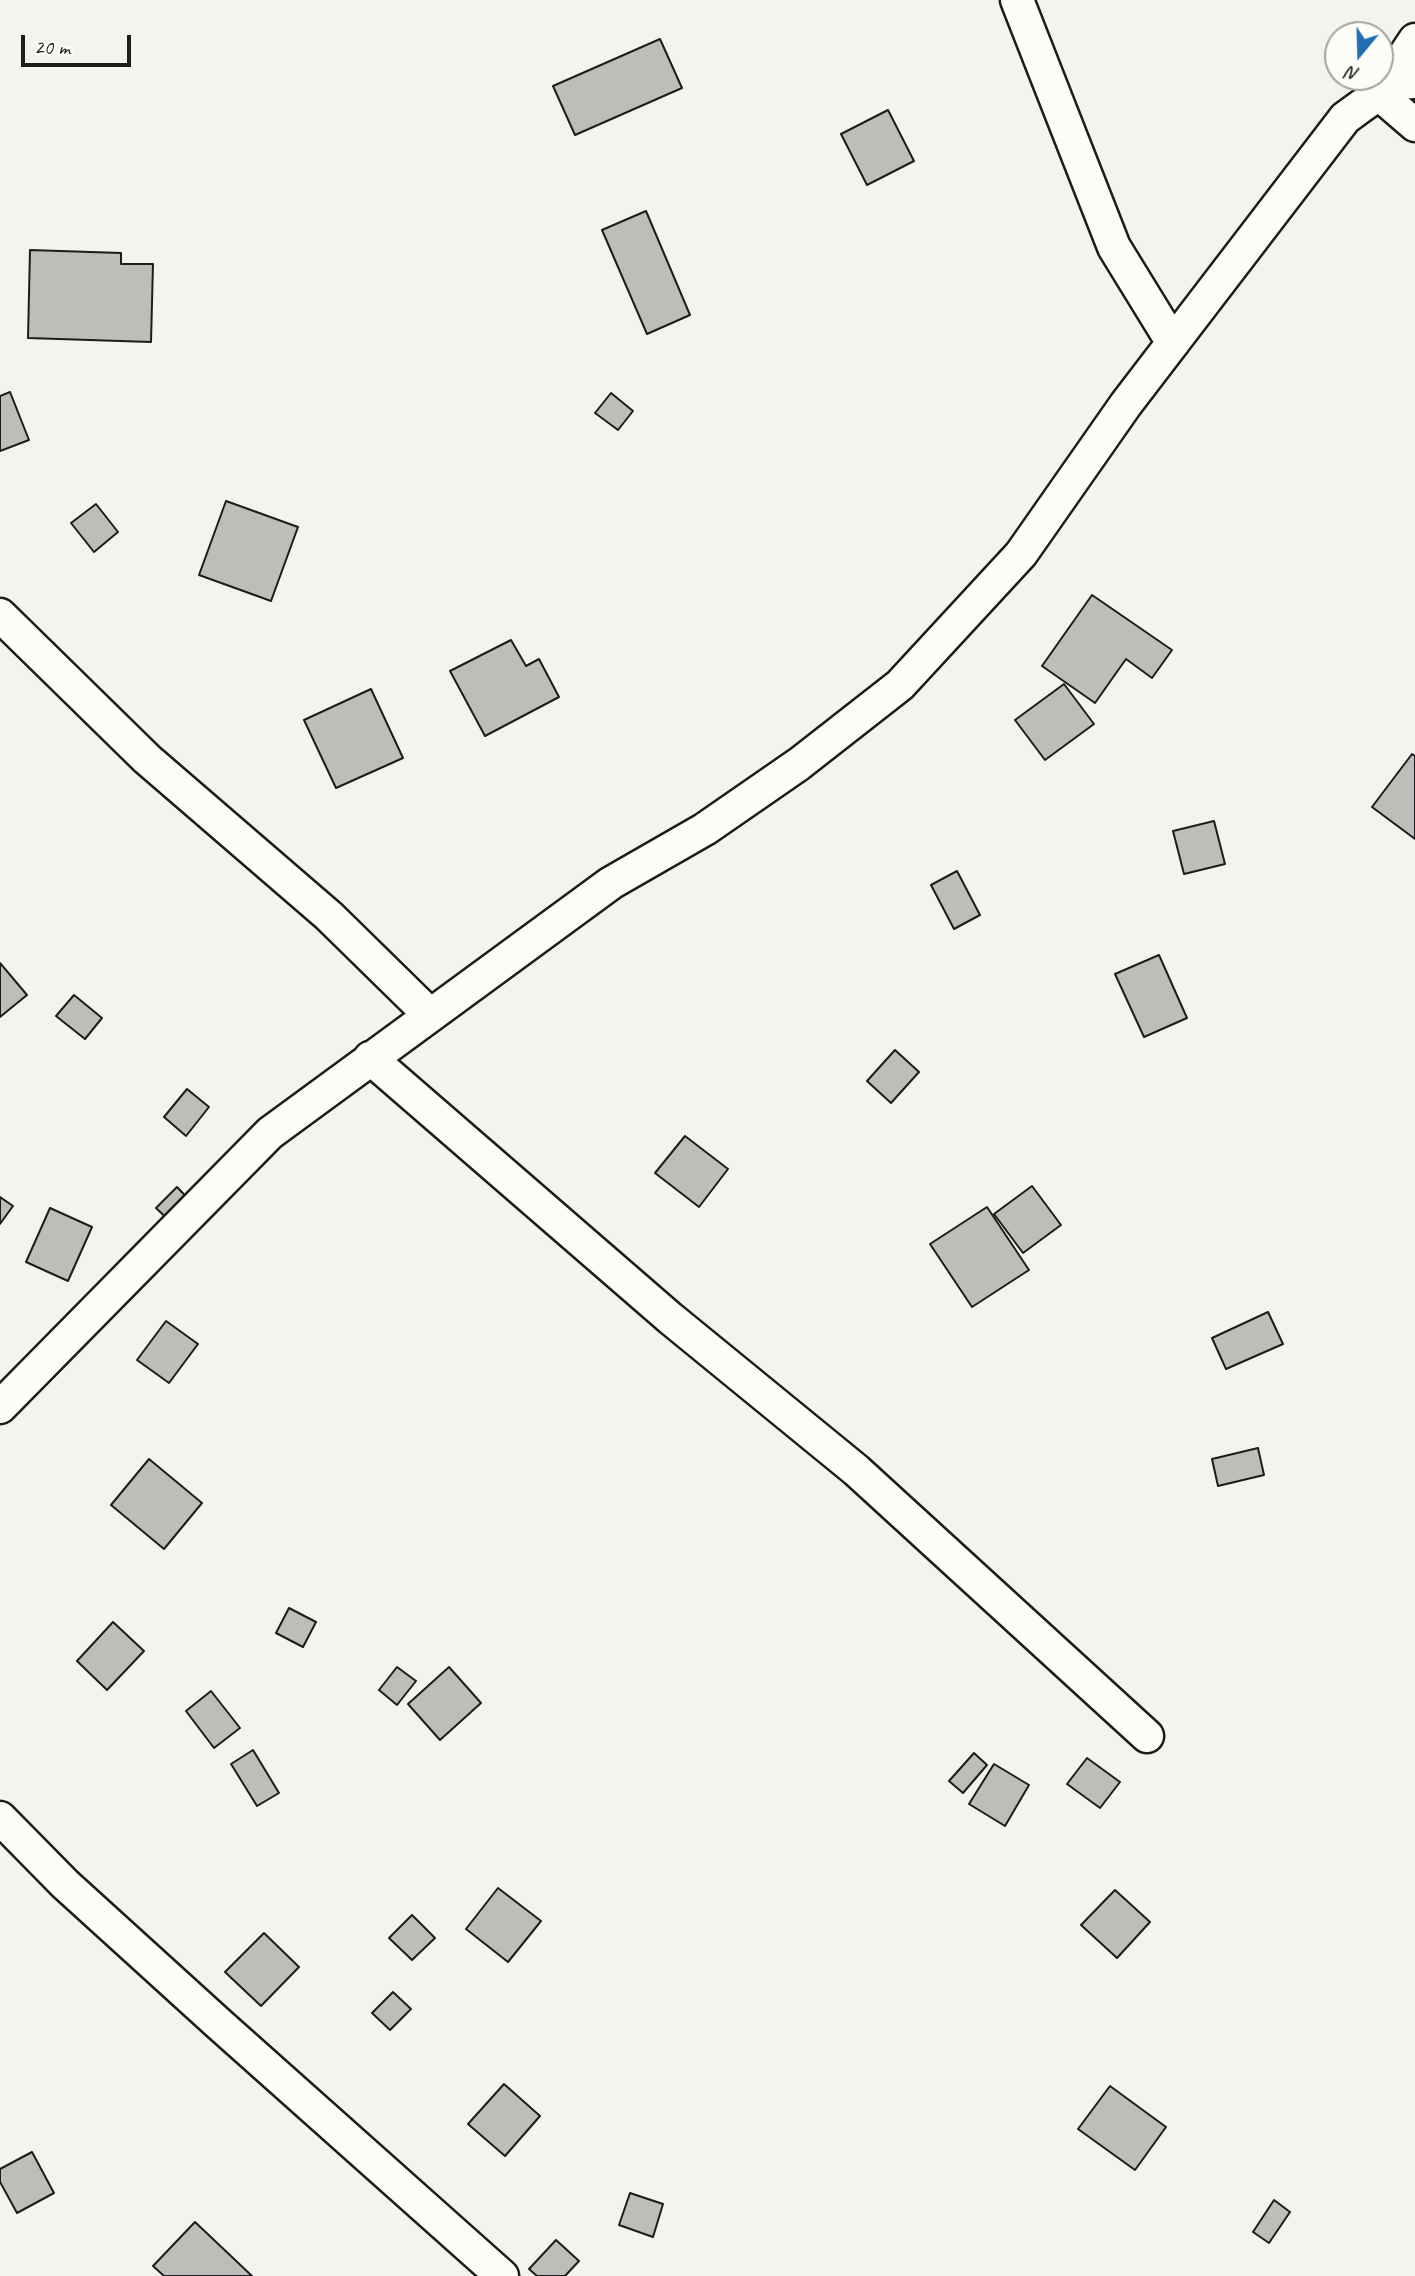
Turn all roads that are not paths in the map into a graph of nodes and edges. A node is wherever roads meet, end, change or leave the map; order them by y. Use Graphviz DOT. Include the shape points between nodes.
graph roads {
  1 [pos="1017,0"];
  2 [pos="1415,40"];
  3 [pos="1415,82"];
  4 [pos="1379,94"];
  5 [pos="1415,125"];
  6 [pos="1173,343"];
  7 [pos="0,615"];
  8 [pos="429,1014"];
  9 [pos="370,1058"];
  10 [pos="0,1406"];
  11 [pos="1147,1737"];
  12 [pos="0,1818"];
  13 [pos="502,2276"];
  1 -- 6 [label="street" via="1114,247"];
  2 -- 4 [label="street"];
  3 -- 4 [label="street"];
  4 -- 5 [label="street"];
  4 -- 6 [label="street" via="1345,118"];
  6 -- 8 [label="street" via="1021,554 900,685 789,772 705,829 611,883"];
  7 -- 8 [label="street" via="147,759 330,916"];
  8 -- 9 [label="street"];
  9 -- 10 [label="street" via="270,1133"];
  9 -- 11 [label="street" via="670,1318 856,1470"];
  12 -- 13 [label="street" via="65,1884"];
}
